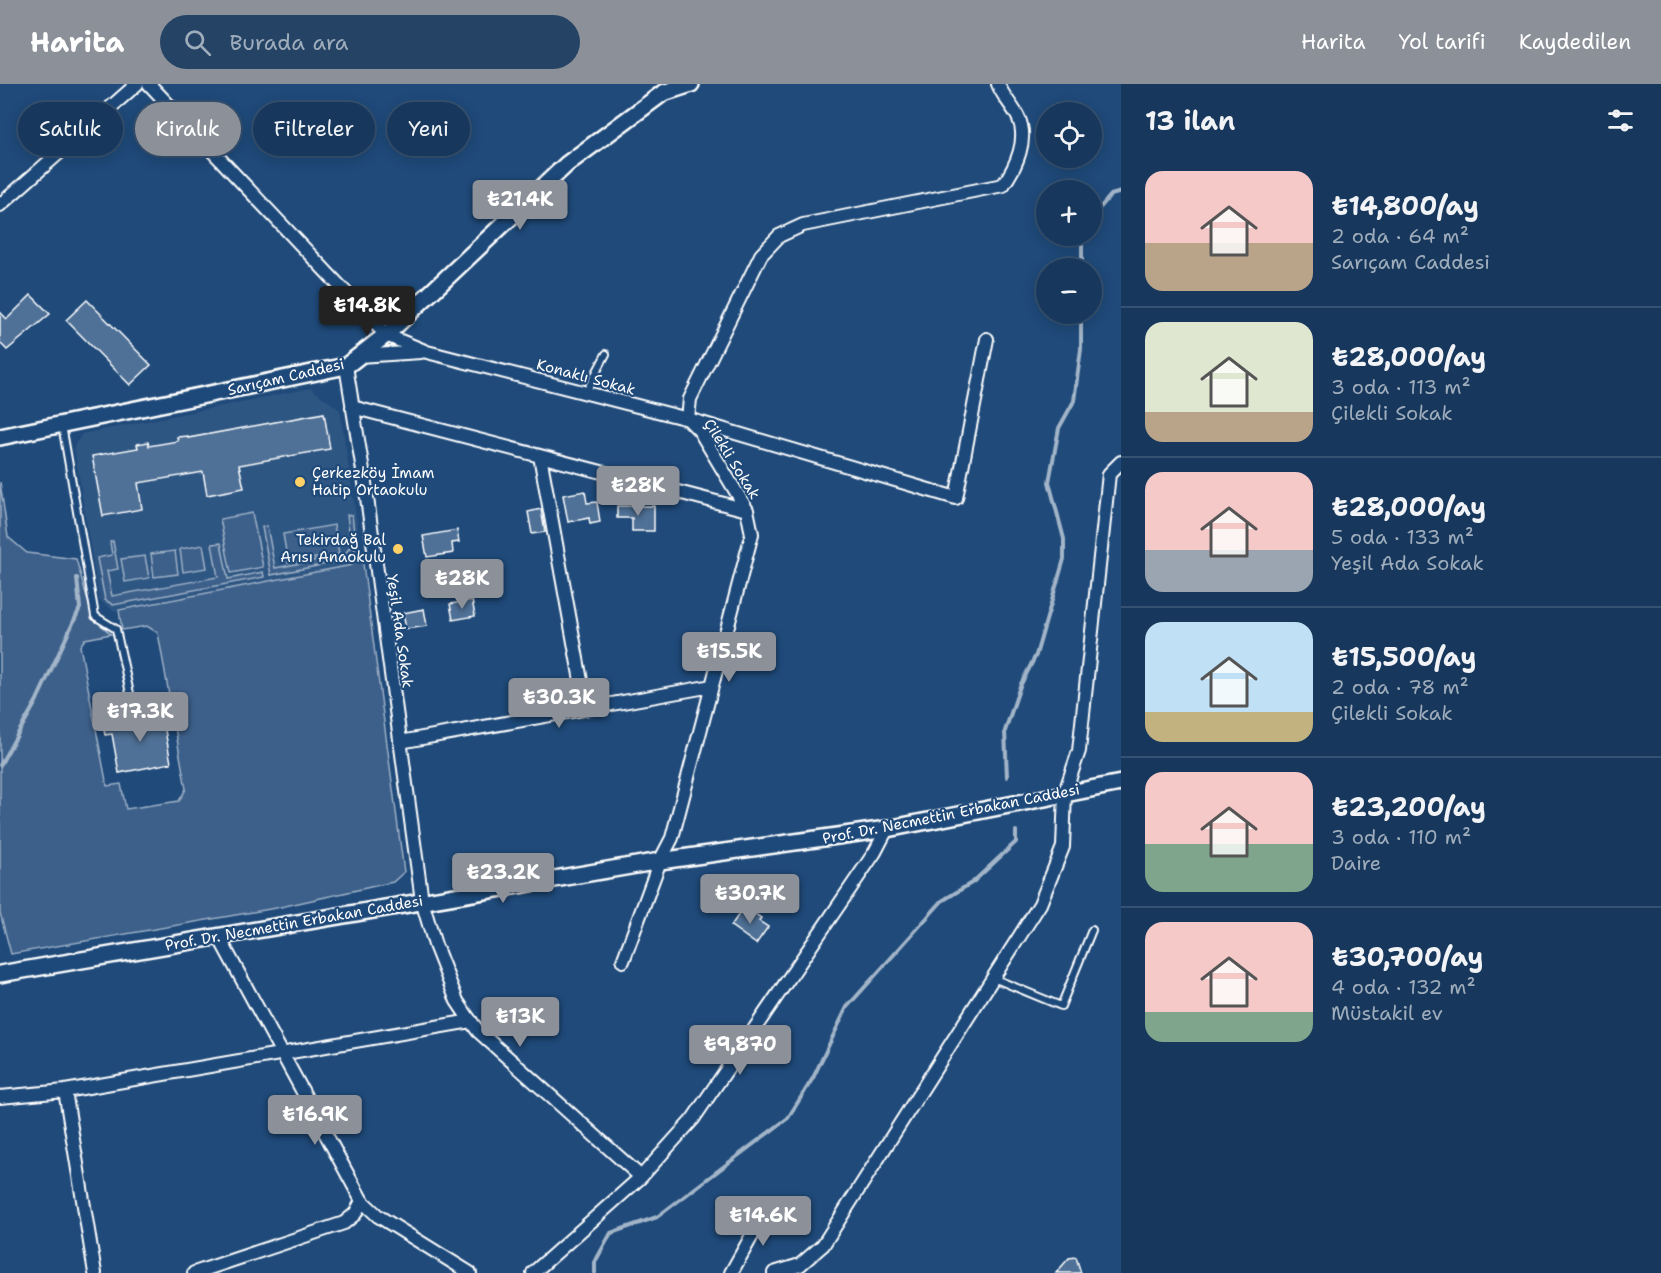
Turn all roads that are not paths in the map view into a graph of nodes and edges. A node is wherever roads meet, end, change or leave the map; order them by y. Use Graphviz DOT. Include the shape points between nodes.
graph roads {
  1 [pos="136,84"];
  2 [pos="149,84"];
  3 [pos="691,84"];
  4 [pos="1000,89"];
  5 [pos="0,206"];
  6 [pos="386,335"];
  7 [pos="987,339"];
  8 [pos="427,352"];
  9 [pos="606,354"];
  10 [pos="359,356"];
  11 [pos="346,366"];
  12 [pos="586,392"];
  13 [pos="352,407"];
  14 [pos="688,419"];
  15 [pos="62,425"];
  16 [pos="0,437"];
  17 [pos="540,456"];
  18 [pos="1121,462"];
  19 [pos="747,510"];
  20 [pos="712,686"];
  21 [pos="131,698"];
  22 [pos="586,708"];
  23 [pos="400,742"];
  24 [pos="1121,783"];
  25 [pos="1065,792"];
  26 [pos="887,829"];
  27 [pos="660,861"];
  28 [pos="422,901"];
  29 [pos="1092,930"];
  30 [pos="219,937"];
  31 [pos="623,961"];
  32 [pos="0,974"];
  33 [pos="993,978"];
  34 [pos="471,1022"];
  35 [pos="283,1054"];
  36 [pos="65,1091"];
  37 [pos="0,1097"];
  38 [pos="641,1177"];
  39 [pos="362,1201"];
  40 [pos="768,1207"];
  41 [pos="95,1273"];
  42 [pos="194,1273"];
  43 [pos="470,1273"];
  44 [pos="533,1273"];
  45 [pos="731,1273"];
  46 [pos="774,1273"];
  1 -- 5 [label="street"];
  2 -- 6 [label="street, Konaklı Sokak"];
  3 -- 6 [label="street, Sarıçam Caddesi" via="663,93 567,164"];
  4 -- 14 [label="street, Çilekli Sokak" via="1019,119 1021,148 1016,167 1003,184 803,225 779,236 761,255 690,399"];
  6 -- 8 [label="street, Konaklı Sokak"];
  6 -- 10 [label="street, Sarıçam Caddesi"];
  7 -- 14 [label="street, Konaklı Sokak" via="956,498"];
  8 -- 10 [label="street"];
  8 -- 12 [label="street, Konaklı Sokak"];
  9 -- 12 [label="lane"];
  10 -- 11 [label="street, Sarıçam Caddesi"];
  11 -- 13 [label="street, Yeşil Ada Sokak"];
  11 -- 15 [label="street, Sarıçam Caddesi"];
  12 -- 14 [label="street, Konaklı Sokak"];
  13 -- 17 [label="street"];
  13 -- 23 [label="street, Yeşil Ada Sokak"];
  14 -- 19 [label="street, Çilekli Sokak" via="699,430"];
  15 -- 16 [label="street, Sarıçam Caddesi"];
  15 -- 21 [label="lane" via="94,616 116,629"];
  17 -- 19 [label="street"];
  17 -- 22 [label="street"];
  18 -- 25 [label="street" via="1108,474 1078,751"];
  19 -- 20 [label="street, Çilekli Sokak" via="752,534"];
  20 -- 22 [label="street"];
  20 -- 27 [label="street, Çilekli Sokak" via="672,838"];
  22 -- 23 [label="street"];
  23 -- 28 [label="street, Yeşil Ada Sokak"];
  24 -- 25 [label="street, Prof. Dr. Necmettin Erbakan Caddesi"];
  25 -- 26 [label="street, Prof. Dr. Necmettin Erbakan Caddesi"];
  25 -- 33 [label="street" via="1063,847 1040,904"];
  26 -- 27 [label="street, Prof. Dr. Necmettin Erbakan Caddesi"];
  26 -- 38 [label="street" via="693,1119"];
  27 -- 28 [label="street, Prof. Dr. Necmettin Erbakan Caddesi"];
  27 -- 31 [label="street, Çilekli Sokak"];
  28 -- 30 [label="street, Prof. Dr. Necmettin Erbakan Caddesi"];
  28 -- 34 [label="street, Yeşil Ada Sokak" via="456,1001"];
  29 -- 33 [label="lane" via="1061,1006"];
  30 -- 32 [label="street, Prof. Dr. Necmettin Erbakan Caddesi"];
  30 -- 35 [label="street"];
  33 -- 46 [label="street" via="823,1245 800,1265"];
  34 -- 35 [label="street"];
  34 -- 38 [label="street, Yeşil Ada Sokak"];
  35 -- 36 [label="street"];
  35 -- 39 [label="street"];
  36 -- 37 [label="street"];
  36 -- 41 [label="street"];
  38 -- 44 [label="street"];
  39 -- 42 [label="street" via="344,1223"];
  39 -- 43 [label="street" via="378,1216"];
  40 -- 45 [label="street"];
}
